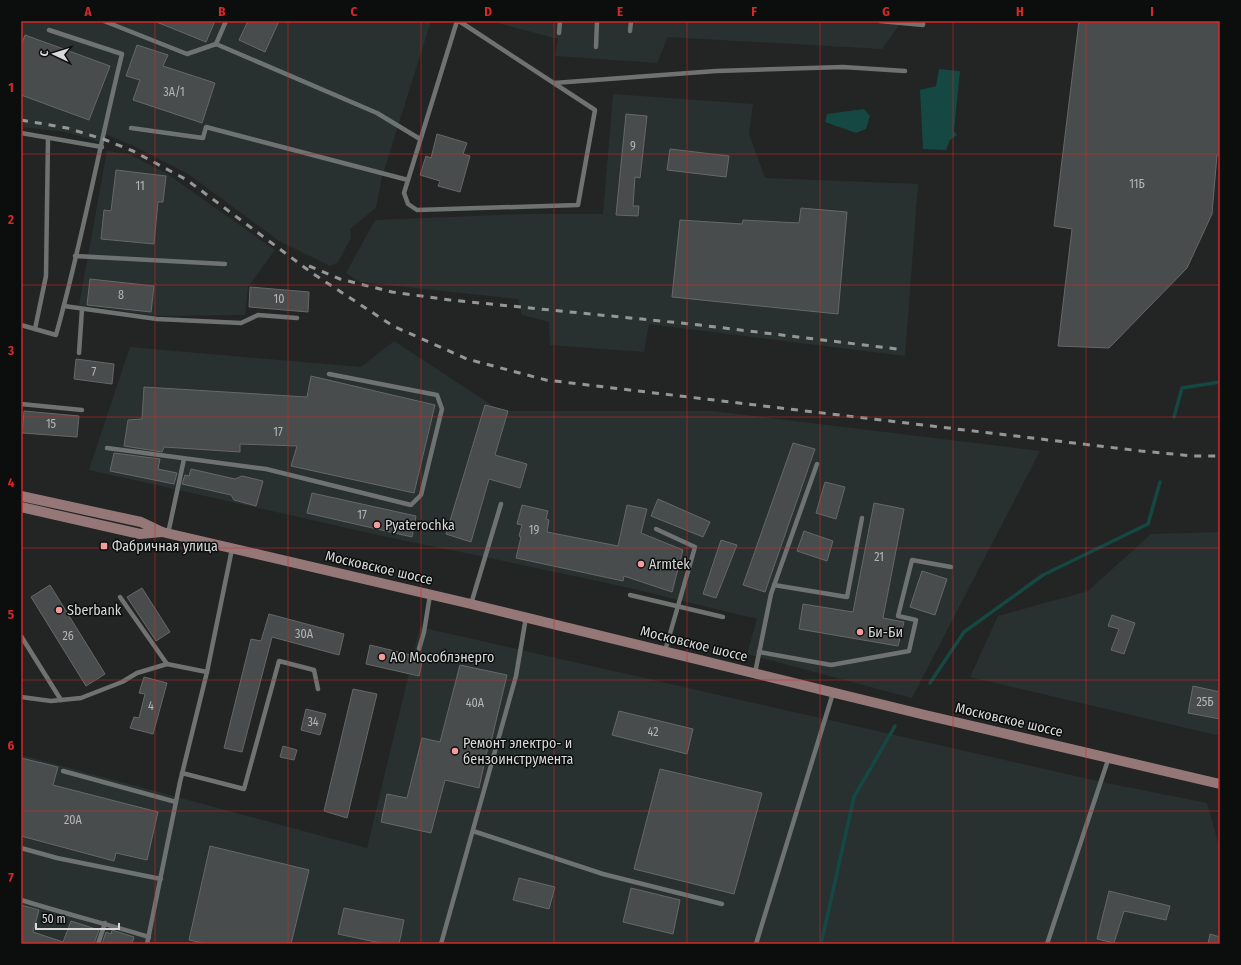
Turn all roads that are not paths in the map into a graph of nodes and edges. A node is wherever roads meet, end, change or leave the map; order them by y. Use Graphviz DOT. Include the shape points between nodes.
graph roads {
  1 [pos="104,21"];
  2 [pos="226,21"];
  3 [pos="458,21"];
  4 [pos="560,21"];
  5 [pos="597,21"];
  6 [pos="631,21"];
  7 [pos="880,21"];
  8 [pos="923,21"];
  9 [pos="48,30"];
  10 [pos="630,31"];
  11 [pos="559,33"];
  12 [pos="216,44"];
  13 [pos="596,47"];
  14 [pos="905,71"];
  15 [pos="554,84"];
  16 [pos="131,128"];
  17 [pos="21,133"];
  18 [pos="48,138"];
  19 [pos="420,139"];
  20 [pos="102,147"];
  21 [pos="408,180"];
  22 [pos="75,256"];
  23 [pos="225,264"];
  24 [pos="64,306"];
  25 [pos="82,309"];
  26 [pos="297,318"];
  27 [pos="21,325"];
  28 [pos="36,329"];
  29 [pos="79,353"];
  30 [pos="329,374"];
  31 [pos="21,404"];
  32 [pos="82,410"];
  33 [pos="107,448"];
  34 [pos="184,458"];
  35 [pos="817,464"];
  36 [pos="21,496"];
  37 [pos="501,504"];
  38 [pos="21,507"];
  39 [pos="862,518"];
  40 [pos="656,529"];
  41 [pos="165,531"];
  42 [pos="232,548"];
  43 [pos="951,567"];
  44 [pos="774,585"];
  45 [pos="430,595"];
  46 [pos="630,595"];
  47 [pos="120,597"];
  48 [pos="471,604"];
  49 [pos="678,606"];
  50 [pos="723,617"];
  51 [pos="526,618"];
  52 [pos="21,636"];
  53 [pos="419,649"];
  54 [pos="665,651"];
  55 [pos="759,652"];
  56 [pos="167,664"];
  57 [pos="207,672"];
  58 [pos="755,673"];
  59 [pos="318,689"];
  60 [pos="834,692"];
  61 [pos="21,697"];
  62 [pos="61,700"];
  63 [pos="1109,757"];
  64 [pos="63,772"];
  65 [pos="182,773"];
  66 [pos="1220,784"];
  67 [pos="176,802"];
  68 [pos="473,831"];
  69 [pos="21,848"];
  70 [pos="161,878"];
  71 [pos="21,900"];
  72 [pos="722,904"];
  73 [pos="105,923"];
  74 [pos="149,937"];
  75 [pos="98,944"];
  76 [pos="147,944"];
  77 [pos="441,944"];
  78 [pos="756,944"];
  79 [pos="1047,944"];
  1 -- 12 [label="lane" via="187,54"];
  2 -- 12 [label="lane"];
  3 -- 15 [label="lane"];
  3 -- 19 [label="lane"];
  4 -- 11 [label="lane"];
  5 -- 13 [label="lane"];
  6 -- 10 [label="lane"];
  7 -- 8 [label="lane" via="922,25"];
  9 -- 20 [label="lane" via="122,54"];
  12 -- 19 [label="lane" via="377,113"];
  14 -- 15 [label="lane" via="843,67 748,70"];
  15 -- 21 [label="lane" via="595,110 578,205 417,210 408,204 404,193"];
  16 -- 21 [label="lane" via="203,138 206,127"];
  17 -- 18 [label="lane"];
  18 -- 20 [label="lane"];
  18 -- 28 [label="lane" via="46,276"];
  19 -- 21 [label="lane"];
  20 -- 22 [label="lane"];
  22 -- 23 [label="lane"];
  22 -- 24 [label="lane"];
  24 -- 25 [label="lane"];
  24 -- 28 [label="lane" via="56,335"];
  25 -- 26 [label="lane" via="157,319 241,323 258,315"];
  25 -- 29 [label="lane"];
  27 -- 28 [label="lane"];
  30 -- 34 [label="lane" via="437,395 442,409 421,495 411,505 266,469"];
  31 -- 32 [label="lane"];
  33 -- 34 [label="lane"];
  34 -- 41 [label="lane"];
  35 -- 44 [label="lane"];
  36 -- 41 [label="main road, Московское шоссе" via="141,522"];
  37 -- 48 [label="lane"];
  38 -- 41 [label="main road, Московское шоссе" via="140,534"];
  39 -- 44 [label="lane" via="847,597"];
  40 -- 49 [label="lane" via="695,547"];
  41 -- 42 [label="main road, Московское шоссе"];
  42 -- 45 [label="main road, Московское шоссе"];
  42 -- 57 [label="lane"];
  43 -- 55 [label="lane" via="912,560 898,616 916,620 909,651 831,665"];
  44 -- 55 [label="lane"];
  45 -- 48 [label="main road, Московское шоссе"];
  45 -- 53 [label="lane"];
  46 -- 49 [label="lane"];
  47 -- 56 [label="lane"];
  48 -- 51 [label="main road, Московское шоссе"];
  49 -- 50 [label="lane"];
  49 -- 54 [label="lane"];
  51 -- 54 [label="main road, Московское шоссе"];
  51 -- 68 [label="lane" via="516,676"];
  52 -- 62 [label="lane"];
  54 -- 58 [label="main road, Московское шоссе"];
  55 -- 58 [label="lane"];
  56 -- 57 [label="lane"];
  56 -- 62 [label="lane" via="137,673 122,682 81,698"];
  57 -- 65 [label="lane"];
  58 -- 60 [label="main road, Московское шоссе"];
  59 -- 65 [label="lane" via="314,670 279,661 244,789"];
  60 -- 63 [label="main road, Московское шоссе"];
  60 -- 78 [label="lane"];
  61 -- 62 [label="lane"];
  63 -- 66 [label="main road, Московское шоссе"];
  63 -- 79 [label="lane"];
  64 -- 67 [label="lane"];
  65 -- 67 [label="lane"];
  67 -- 70 [label="lane"];
  68 -- 72 [label="lane" via="603,874"];
  68 -- 77 [label="lane"];
  69 -- 70 [label="lane" via="57,858"];
  70 -- 74 [label="lane"];
  71 -- 73 [label="lane"];
  73 -- 74 [label="lane"];
  73 -- 75 [label="lane"];
  74 -- 76 [label="lane"];
}
